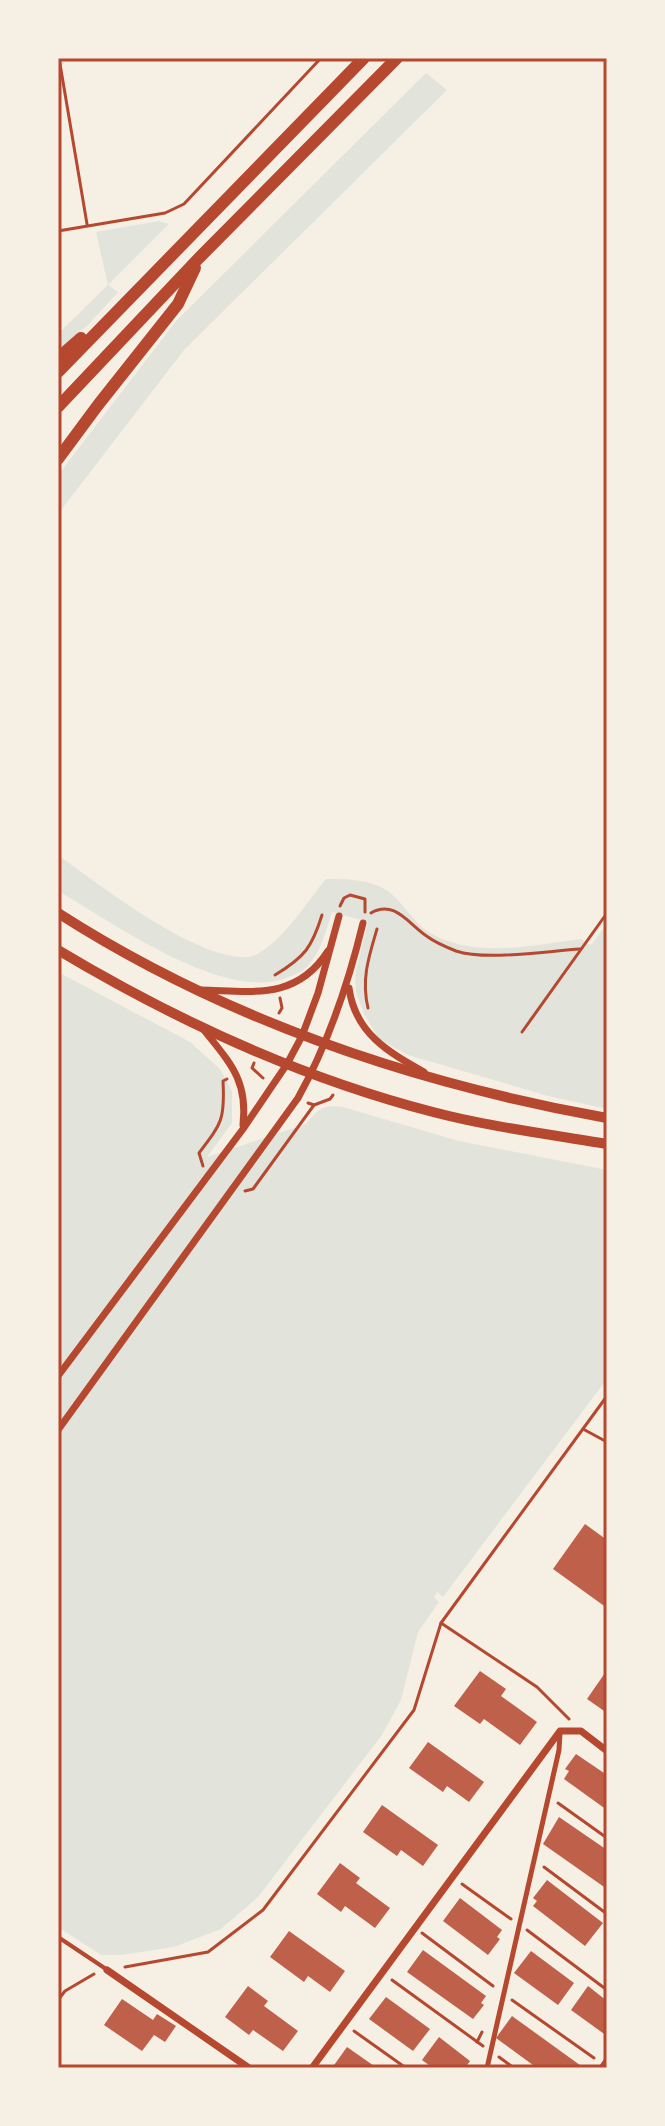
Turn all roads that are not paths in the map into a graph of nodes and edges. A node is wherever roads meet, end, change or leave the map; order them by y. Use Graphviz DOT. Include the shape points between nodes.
graph roads {
  1 [pos="364,58"];
  2 [pos="397,58"];
  3 [pos="199,258"];
  4 [pos="124,304"];
  5 [pos="58,358"];
  6 [pos="58,372"];
  7 [pos="58,407"];
  8 [pos="58,459"];
  9 [pos="58,913"];
  10 [pos="339,916"];
  11 [pos="363,923"];
  12 [pos="332,946"];
  13 [pos="58,950"];
  14 [pos="348,985"];
  15 [pos="197,990"];
  16 [pos="202,1029"];
  17 [pos="302,1036"];
  18 [pos="326,1046"];
  19 [pos="287,1064"];
  20 [pos="312,1073"];
  21 [pos="440,1082"];
  22 [pos="607,1118"];
  23 [pos="243,1129"];
  24 [pos="607,1144"];
  25 [pos="58,1376"];
  26 [pos="58,1430"];
  27 [pos="560,1731"];
  28 [pos="607,1751"];
  29 [pos="58,1937"];
  30 [pos="107,1970"];
  31 [pos="607,2061"];
  32 [pos="249,2068"];
  33 [pos="312,2068"];
  34 [pos="487,2068"];
  35 [pos="602,2068"];
  1 -- 4 [label="highway"];
  2 -- 3 [label="highway"];
  3 -- 7 [label="highway"];
  3 -- 8 [label="highway" via="178,304"];
  4 -- 5 [label="highway"];
  4 -- 6 [label="highway"];
  9 -- 15 [label="main road"];
  10 -- 12 [label="street"];
  11 -- 14 [label="street"];
  12 -- 15 [label="street" via="318,966 284,989"];
  12 -- 17 [label="street"];
  13 -- 16 [label="main road"];
  14 -- 18 [label="street"];
  14 -- 21 [label="street" via="367,1034"];
  15 -- 17 [label="main road"];
  16 -- 19 [label="main road"];
  16 -- 23 [label="street" via="237,1074 245,1103"];
  17 -- 18 [label="main road"];
  17 -- 19 [label="street"];
  18 -- 20 [label="street"];
  18 -- 21 [label="main road"];
  19 -- 20 [label="main road"];
  19 -- 23 [label="street"];
  20 -- 24 [label="main road" via="433,1112"];
  20 -- 26 [label="street"];
  21 -- 22 [label="main road"];
  23 -- 25 [label="street"];
  27 -- 28 [label="street" via="581,1731"];
  27 -- 33 [label="street"];
  27 -- 34 [label="street"];
  29 -- 30 [label="lane"];
  30 -- 32 [label="street"];
  31 -- 35 [label="street"];
}
